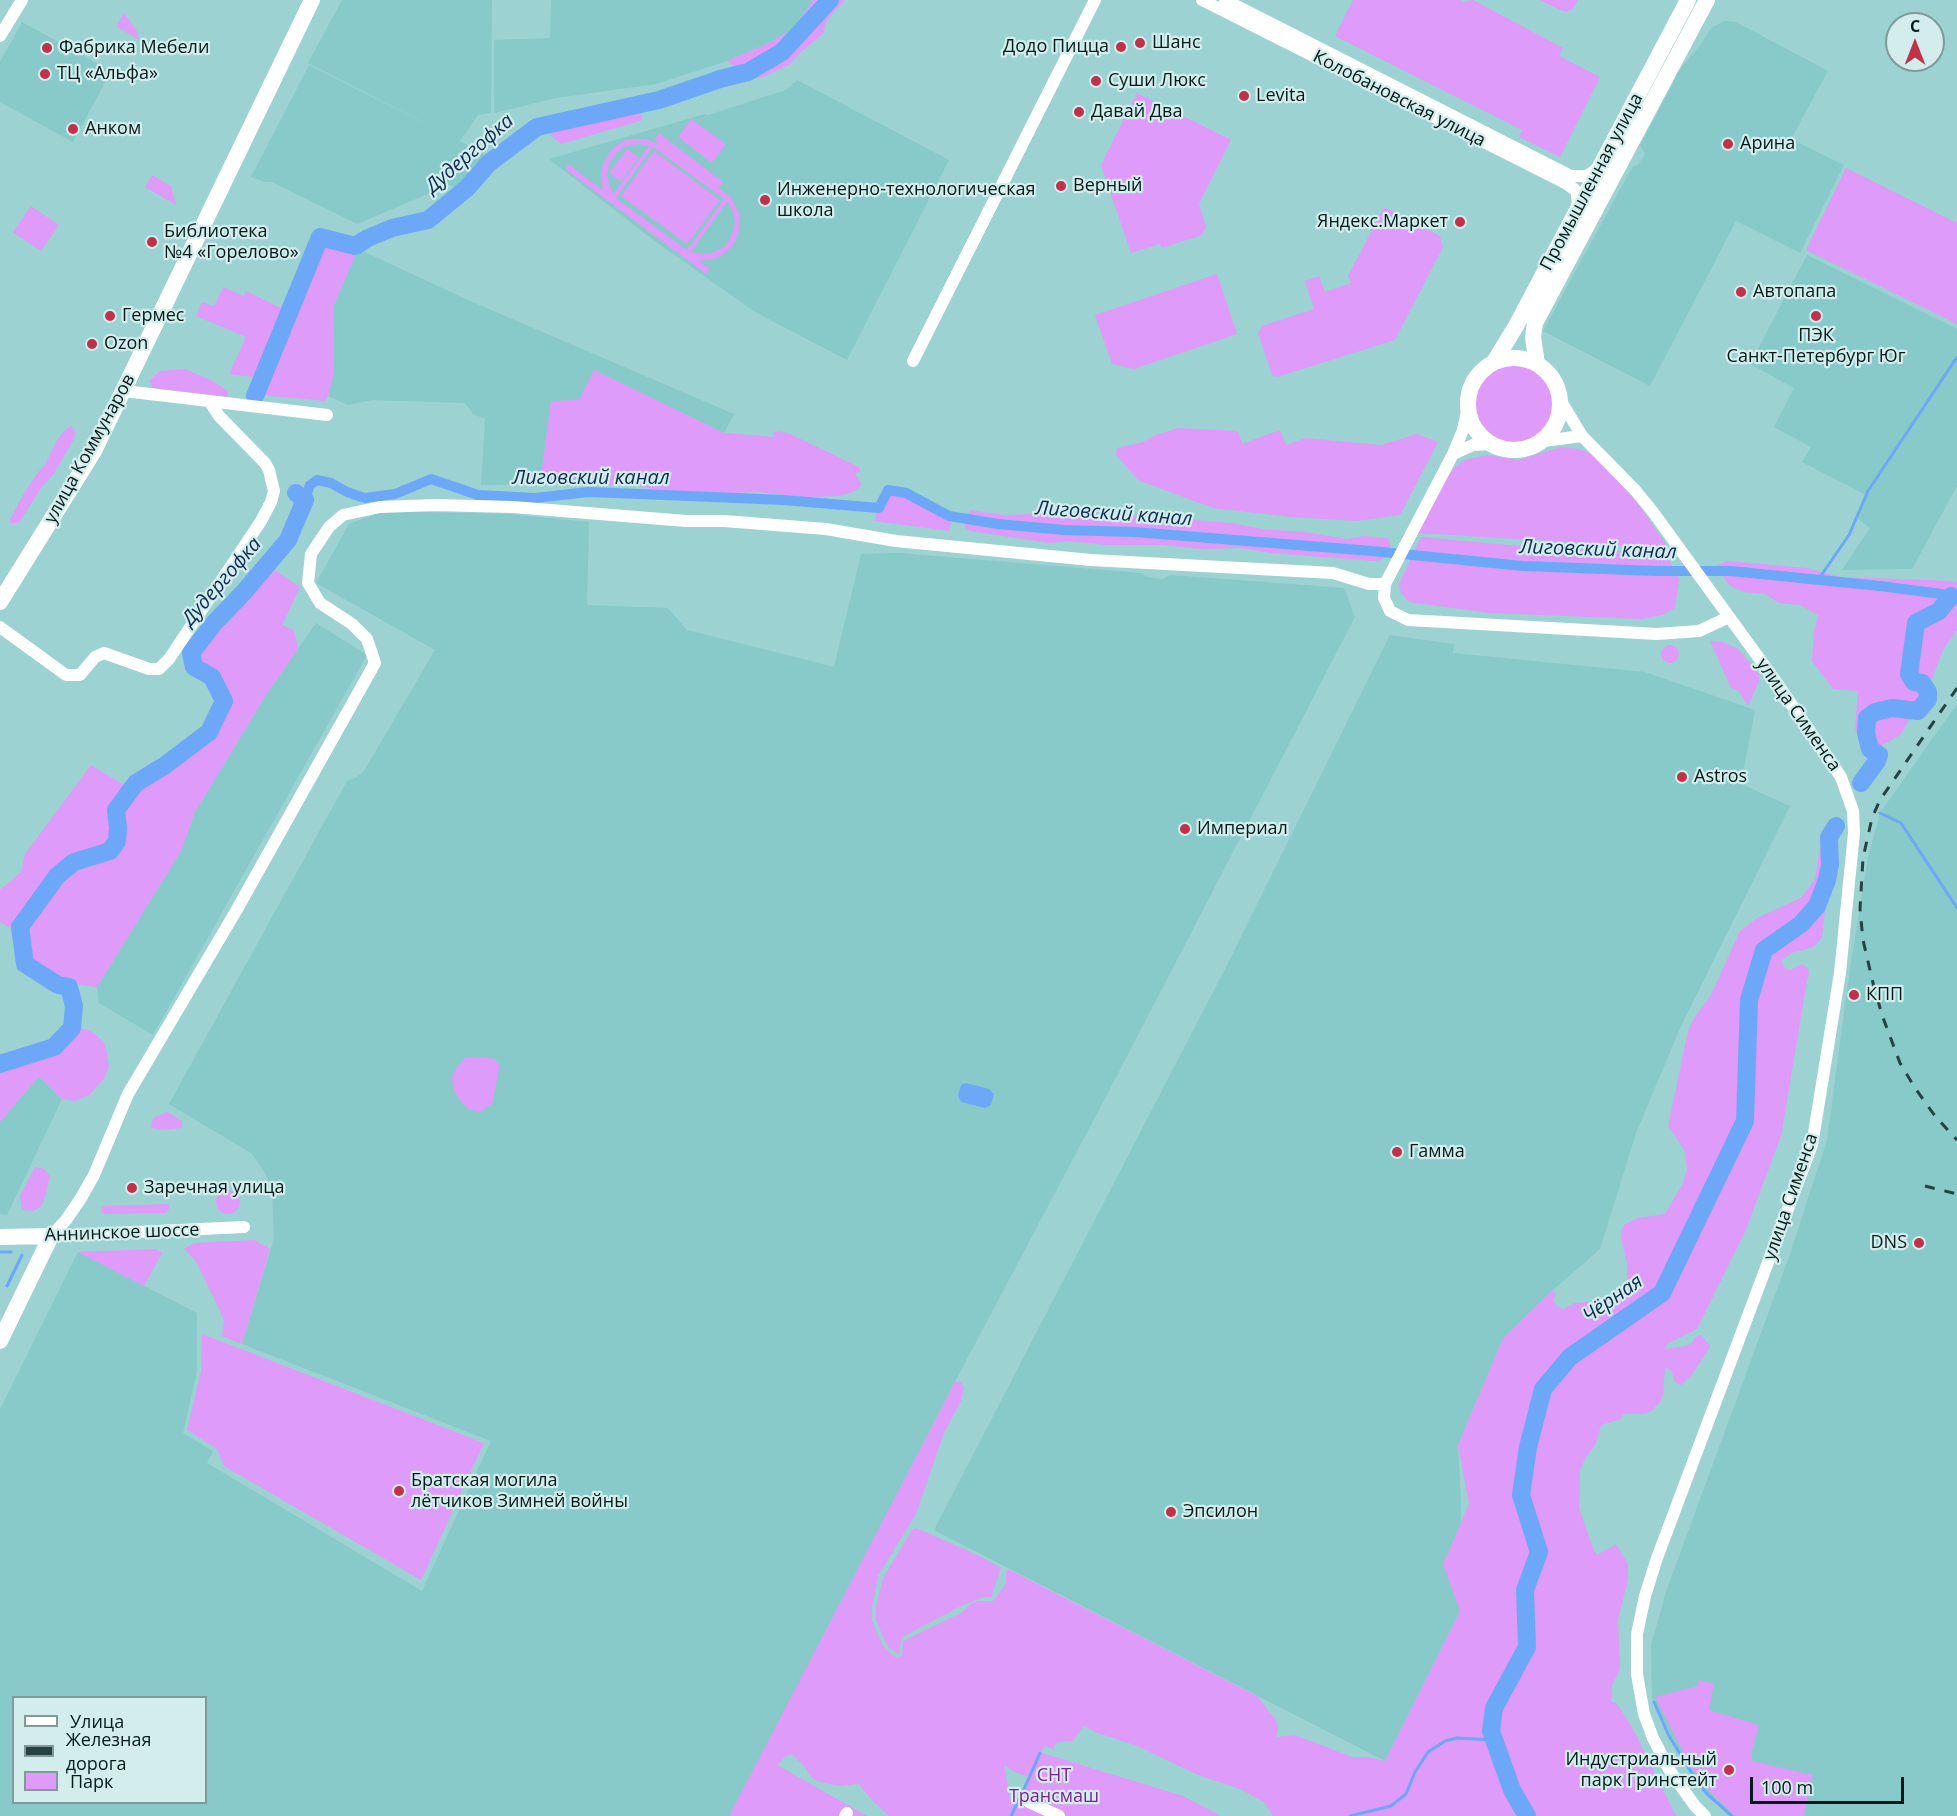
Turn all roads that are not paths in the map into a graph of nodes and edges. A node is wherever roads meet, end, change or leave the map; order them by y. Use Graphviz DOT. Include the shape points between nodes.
graph roads {
  1 [pos="22,0"];
  2 [pos="312,0"];
  3 [pos="1095,0"];
  4 [pos="1202,0"];
  5 [pos="1225,0"];
  6 [pos="1688,0"];
  7 [pos="1707,0"];
  8 [pos="0,36"];
  9 [pos="1600,167"];
  10 [pos="1577,212"];
  11 [pos="914,362"];
  12 [pos="1494,362"];
  13 [pos="1538,364"];
  14 [pos="124,391"];
  15 [pos="1561,401"];
  16 [pos="210,402"];
  17 [pos="1468,407"];
  18 [pos="327,415"];
  19 [pos="1582,436"];
  20 [pos="1543,441"];
  21 [pos="1491,444"];
  22 [pos="1453,454"];
  23 [pos="1385,584"];
  24 [pos="0,602"];
  25 [pos="1729,617"];
  26 [pos="0,627"];
  27 [pos="244,1227"];
  28 [pos="51,1236"];
  29 [pos="0,1237"];
  30 [pos="0,1341"];
  31 [pos="1029,1802"];
  32 [pos="1059,1816"];
  33 [pos="1705,1816"];
  1 -- 8 [label="street"];
  2 -- 14 [label="street, улица Коммунаров"];
  3 -- 11 [label="street"];
  4 -- 10 [label="street, Колобановская улица" via="1567,184 1578,197"];
  5 -- 9 [label="street, Колобановская улица" via="1571,176 1587,176"];
  6 -- 9 [label="street, Промышленная улица"];
  7 -- 13 [label="street, Промышленная улица" via="1539,315 1533,337"];
  9 -- 10 [label="street, Промышленная улица"];
  10 -- 12 [label="street, Промышленная улица"];
  12 -- 13 [label="street" via="1511,357"];
  12 -- 17 [label="street" via="1474,381"];
  13 -- 15 [label="street" via="1551,375"];
  14 -- 16 [label="street"];
  14 -- 24 [label="street, улица Коммунаров" via="94,450"];
  15 -- 19 [label="street, улица Сименса"];
  15 -- 20 [label="street" via="1555,427"];
  16 -- 18 [label="street"];
  16 -- 26 [label="street" via="265,463 274,491 261,521 169,659 159,669 149,669 104,653 95,657 80,675 66,675"];
  17 -- 21 [label="street" via="1473,424"];
  17 -- 22 [label="street"];
  19 -- 20 [label="street"];
  19 -- 25 [label="street, улица Сименса" via="1635,490"];
  20 -- 21 [label="street" via="1518,450"];
  21 -- 22 [label="street" via="1473,445"];
  22 -- 23 [label="street"];
  23 -- 25 [label="street" via="1385,605 1408,620 1658,634 1699,632"];
  23 -- 28 [label="street" via="1369,584 1333,573 1090,560 896,541 826,529 513,507 380,507 343,515 329,527 311,554 308,583 320,603 367,639 375,663 129,1094 85,1191"];
  25 -- 33 [label="street, улица Сименса" via="1841,777 1853,811 1854,833 1840,974 1812,1145 1658,1558 1637,1634 1637,1674 1644,1714 1670,1772"];
  27 -- 28 [label="street, Аннинское шоссе"];
  28 -- 29 [label="street, Аннинское шоссе"];
  28 -- 30 [label="street"];
  31 -- 32 [label="street"];
}
